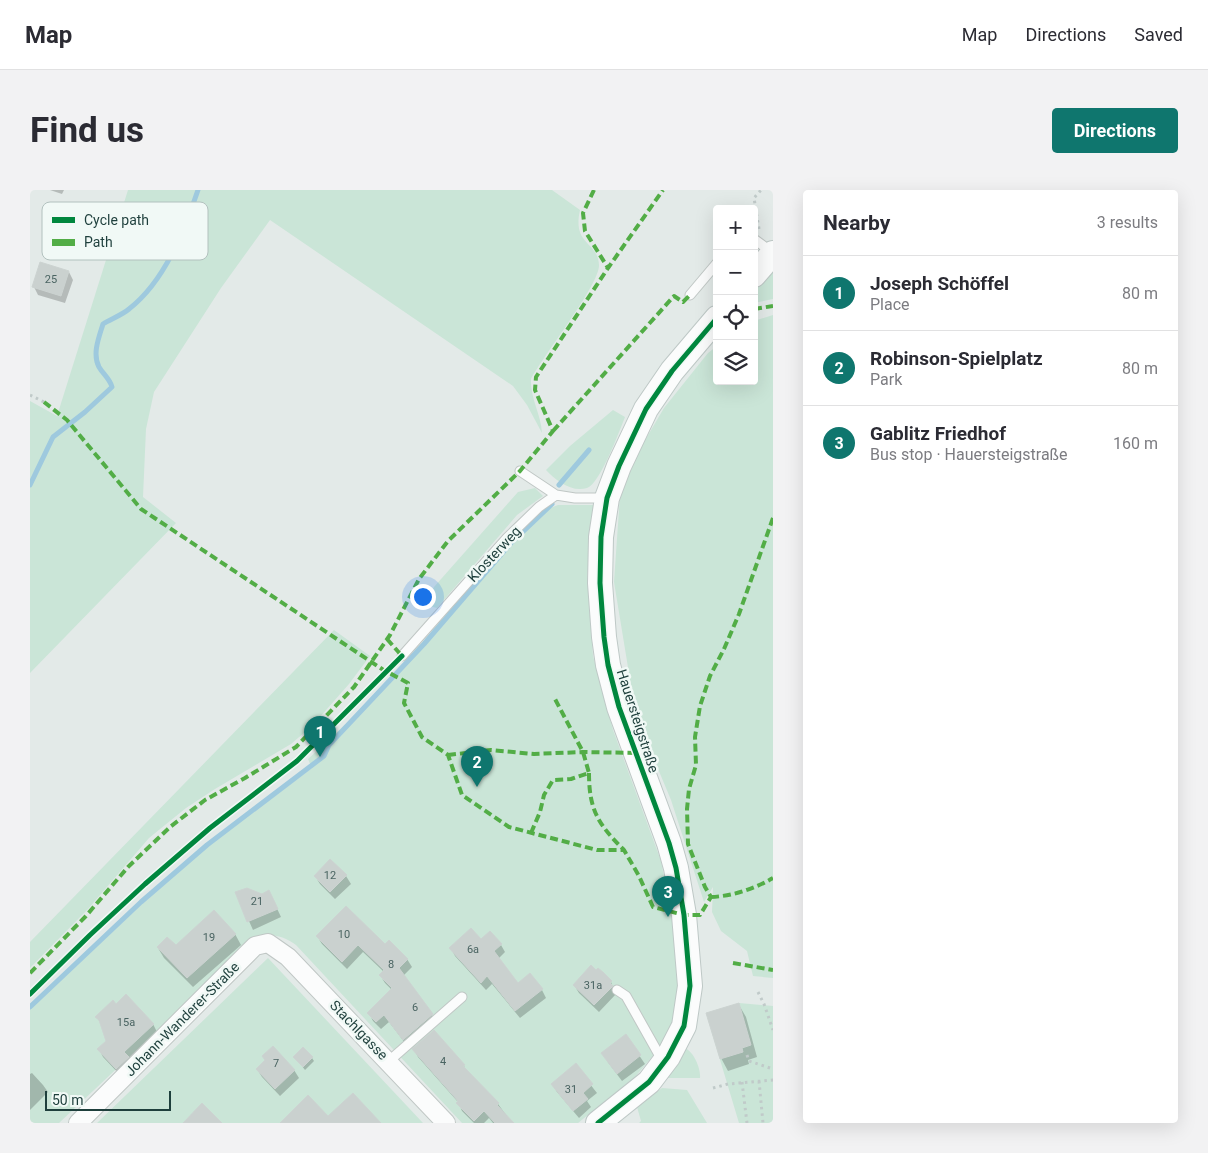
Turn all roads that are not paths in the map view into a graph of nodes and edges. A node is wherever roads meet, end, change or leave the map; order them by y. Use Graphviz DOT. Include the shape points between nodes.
graph roads {
  1 [pos="758,236"];
  2 [pos="773,253"];
  3 [pos="713,268"];
  4 [pos="758,270"];
  5 [pos="690,295"];
  6 [pos="713,323"];
  7 [pos="520,471"];
  8 [pos="556,496"];
  9 [pos="607,498"];
  10 [pos="402,656"];
  11 [pos="268,943"];
  12 [pos="618,990"];
  13 [pos="462,997"];
  14 [pos="390,1062"];
  15 [pos="663,1063"];
  16 [pos="78,1123"];
  17 [pos="446,1123"];
  18 [pos="598,1123"];
  1 -- 2 [label="lane"];
  2 -- 4 [label="street"];
  3 -- 5 [label="lane"];
  6 -- 9 [label="street, Hauersteigstraße" via="646,409"];
  7 -- 8 [label="lane"];
  8 -- 9 [label="lane"];
  8 -- 10 [label="lane, Klosterweg" via="539,507 507,538"];
  9 -- 15 [label="street, Hauersteigstraße" via="600,583 608,665 619,707 669,843 682,901 688,949 690,986 684,1026"];
  11 -- 14 [label="street, Stachlgasse" via="288,957"];
  11 -- 16 [label="street, Johann-Wanderer-Straße" via="255,946"];
  12 -- 15 [label="lane" via="626,996"];
  13 -- 14 [label="lane"];
  14 -- 17 [label="street, Stachlgasse"];
  15 -- 18 [label="street, Hauersteigstraße" via="649,1082"];
}
